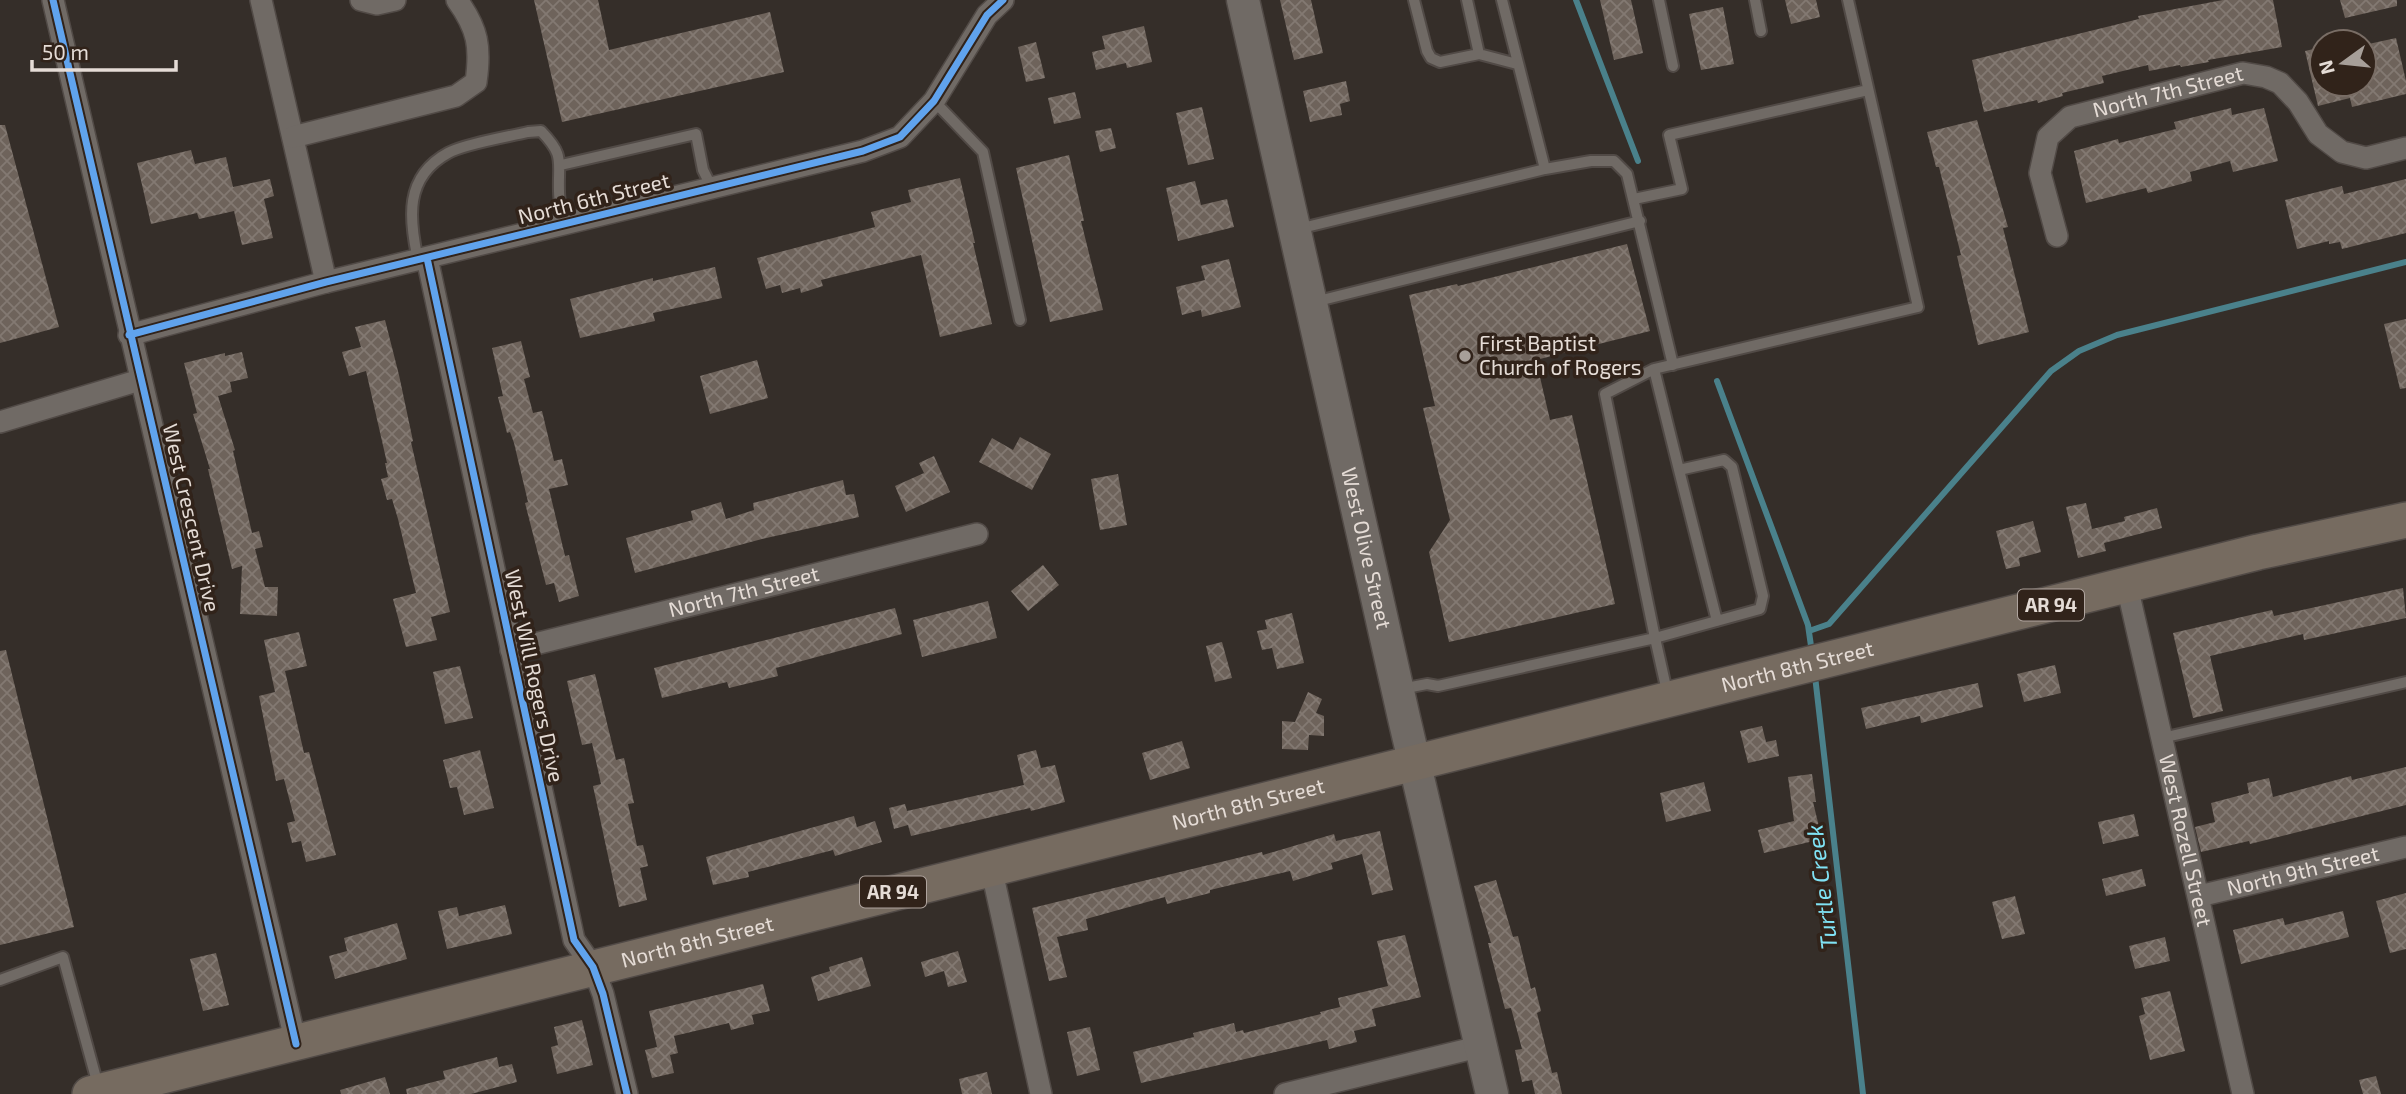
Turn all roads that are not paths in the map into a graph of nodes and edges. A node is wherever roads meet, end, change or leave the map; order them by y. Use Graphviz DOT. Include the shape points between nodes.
graph roads {
  1 [pos="53,0"];
  2 [pos="261,0"];
  3 [pos="360,0"];
  4 [pos="395,0"];
  5 [pos="457,0"];
  6 [pos="1003,0"];
  7 [pos="1243,0"];
  8 [pos="1415,0"];
  9 [pos="1467,0"];
  10 [pos="1502,0"];
  11 [pos="1658,0"];
  12 [pos="1755,0"];
  13 [pos="1848,0"];
  14 [pos="1762,31"];
  15 [pos="1479,54"];
  16 [pos="1517,64"];
  17 [pos="1673,66"];
  18 [pos="1868,90"];
  19 [pos="934,101"];
  20 [pos="293,137"];
  21 [pos="2406,148"];
  22 [pos="561,165"];
  23 [pos="1545,169"];
  24 [pos="712,188"];
  25 [pos="1634,199"];
  26 [pos="1640,221"];
  27 [pos="563,225"];
  28 [pos="1296,230"];
  29 [pos="2057,236"];
  30 [pos="422,259"];
  31 [pos="326,282"];
  32 [pos="1312,303"];
  33 [pos="1020,320"];
  34 [pos="130,335"];
  35 [pos="1673,365"];
  36 [pos="1654,369"];
  37 [pos="140,380"];
  38 [pos="0,422"];
  39 [pos="1679,470"];
  40 [pos="2406,520"];
  41 [pos="977,534"];
  42 [pos="2127,586"];
  43 [pos="1717,621"];
  44 [pos="1655,638"];
  45 [pos="510,650"];
  46 [pos="2406,682"];
  47 [pos="1398,690"];
  48 [pos="1669,699"];
  49 [pos="2162,738"];
  50 [pos="1414,763"];
  51 [pos="2406,847"];
  52 [pos="991,867"];
  53 [pos="2199,896"];
  54 [pos="593,967"];
  55 [pos="0,980"];
  56 [pos="296,1044"];
  57 [pos="1482,1046"];
  58 [pos="95,1093"];
  59 [pos="627,1094"];
  60 [pos="1041,1094"];
  61 [pos="1285,1094"];
  62 [pos="1492,1094"];
  63 [pos="2244,1094"];
  1 -- 34 [label="street, West Crescent Drive"];
  2 -- 20 [label="street"];
  3 -- 4 [label="street" via="377,4"];
  5 -- 20 [label="street" via="472,21 480,56 476,82 456,96"];
  6 -- 19 [label="street, North 6th Street" via="987,15"];
  7 -- 28 [label="main road, West Olive Street"];
  8 -- 15 [label="lane" via="1431,58 1440,62"];
  9 -- 15 [label="lane"];
  10 -- 16 [label="lane"];
  11 -- 17 [label="lane"];
  12 -- 14 [label="lane"];
  13 -- 18 [label="lane"];
  15 -- 16 [label="lane"];
  16 -- 23 [label="lane"];
  18 -- 25 [label="lane" via="1669,135 1682,189"];
  18 -- 35 [label="lane" via="1918,307"];
  19 -- 24 [label="street, North 6th Street" via="900,137 888,142"];
  19 -- 33 [label="lane" via="983,152"];
  20 -- 31 [label="street"];
  21 -- 29 [label="street, North 7th Street" via="2367,158 2342,152 2318,134 2280,83 2243,73 2070,117 2049,136 2040,173"];
  22 -- 24 [label="lane" via="696,134 703,170"];
  22 -- 27 [label="lane"];
  22 -- 30 [label="lane" via="555,146 541,131 449,152 432,164 412,200 411,220"];
  23 -- 25 [label="lane" via="1614,162 1628,174"];
  23 -- 28 [label="lane"];
  24 -- 27 [label="street, North 6th Street"];
  25 -- 26 [label="lane"];
  26 -- 32 [label="lane"];
  26 -- 35 [label="lane"];
  27 -- 30 [label="street, North 6th Street"];
  28 -- 32 [label="main road, West Olive Street"];
  30 -- 31 [label="street, North 6th Street"];
  30 -- 45 [label="street, West Will Rogers Drive"];
  31 -- 34 [label="street, North 6th Street"];
  32 -- 47 [label="main road, West Olive Street"];
  34 -- 37 [label="street, West Crescent Drive"];
  35 -- 36 [label="lane"];
  36 -- 39 [label="lane"];
  36 -- 44 [label="lane" via="1605,394"];
  37 -- 38 [label="street"];
  37 -- 56 [label="street, West Crescent Drive"];
  39 -- 43 [label="lane"];
  39 -- 43 [label="lane" via="1724,460 1732,467 1763,596 1760,609"];
  40 -- 42 [label="main road, North 8th Street / AR 94"];
  41 -- 45 [label="street, North 7th Street"];
  42 -- 48 [label="main road, North 8th Street / AR 94"];
  42 -- 49 [label="street, West Rozell Street"];
  43 -- 44 [label="lane"];
  44 -- 47 [label="lane" via="1438,686"];
  44 -- 48 [label="lane"];
  45 -- 54 [label="street, West Will Rogers Drive" via="574,940"];
  46 -- 49 [label="lane"];
  47 -- 50 [label="main road, West Olive Street"];
  48 -- 50 [label="main road, North 8th Street / AR 94"];
  49 -- 53 [label="street, West Rozell Street"];
  50 -- 52 [label="main road, North 8th Street / AR 94"];
  50 -- 57 [label="main road, West Olive Street"];
  51 -- 53 [label="street, North 9th Street"];
  52 -- 54 [label="main road, North 8th Street / AR 94"];
  52 -- 60 [label="street"];
  53 -- 63 [label="street, West Rozell Street"];
  54 -- 56 [label="main road, North 8th Street / AR 94"];
  54 -- 59 [label="street, West Will Rogers Drive"];
  55 -- 58 [label="lane" via="63,957"];
  56 -- 58 [label="main road, North 8th Street / AR 94"];
  57 -- 61 [label="street"];
  57 -- 62 [label="main road, West Olive Street"];
}
